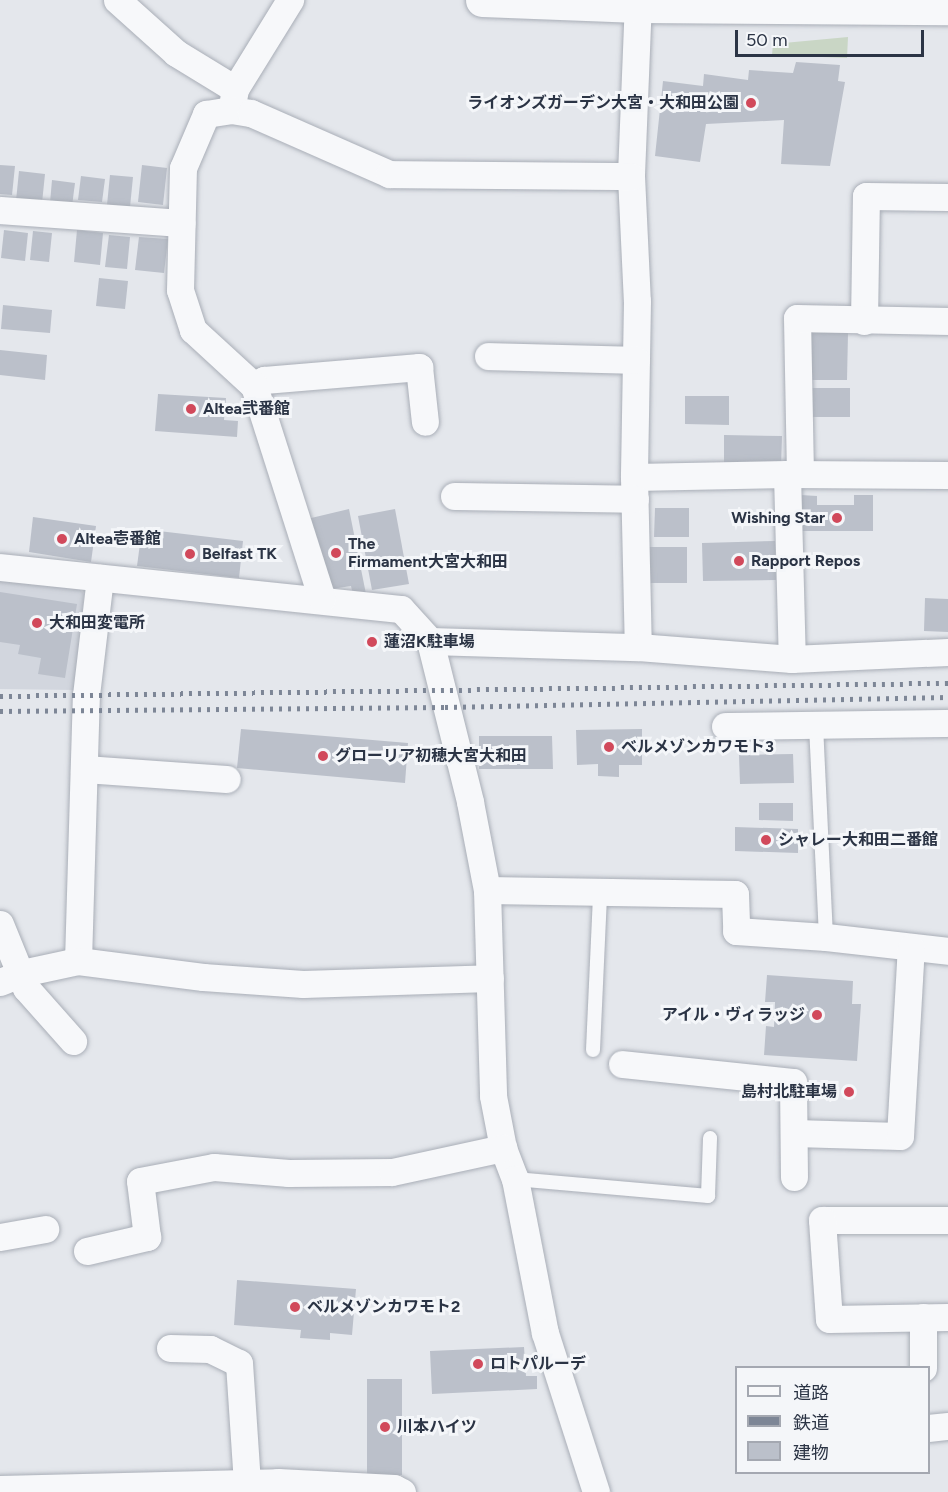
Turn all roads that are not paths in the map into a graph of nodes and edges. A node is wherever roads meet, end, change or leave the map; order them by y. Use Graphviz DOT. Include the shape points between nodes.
graph roads {
  1 [pos="117,0"];
  2 [pos="290,0"];
  3 [pos="482,0"];
  4 [pos="638,3"];
  5 [pos="948,8"];
  6 [pos="233,100"];
  7 [pos="631,176"];
  8 [pos="948,196"];
  9 [pos="0,210"];
  10 [pos="182,223"];
  11 [pos="864,321"];
  12 [pos="948,321"];
  13 [pos="488,356"];
  14 [pos="636,360"];
  15 [pos="254,386"];
  16 [pos="425,422"];
  17 [pos="794,474"];
  18 [pos="948,475"];
  19 [pos="634,488"];
  20 [pos="454,496"];
  21 [pos="0,567"];
  22 [pos="100,578"];
  23 [pos="322,599"];
  24 [pos="430,641"];
  25 [pos="638,646"];
  26 [pos="948,652"];
  27 [pos="792,659"];
  28 [pos="948,723"];
  29 [pos="816,725"];
  30 [pos="726,726"];
  31 [pos="84,769"];
  32 [pos="227,779"];
  33 [pos="487,890"];
  34 [pos="600,893"];
  35 [pos="0,924"];
  36 [pos="826,937"];
  37 [pos="911,948"];
  38 [pos="948,951"];
  39 [pos="78,961"];
  40 [pos="11,977"];
  41 [pos="490,978"];
  42 [pos="73,1041"];
  43 [pos="593,1050"];
  44 [pos="622,1064"];
  45 [pos="794,1133"];
  46 [pos="710,1138"];
  47 [pos="503,1148"];
  48 [pos="794,1177"];
  49 [pos="515,1179"];
  50 [pos="948,1220"];
  51 [pos="45,1229"];
  52 [pos="0,1237"];
  53 [pos="87,1251"];
  54 [pos="936,1317"];
  55 [pos="170,1348"];
  56 [pos="924,1366"];
  57 [pos="948,1426"];
  58 [pos="930,1428"];
  59 [pos="247,1482"];
  60 [pos="278,1487"];
  61 [pos="0,1489"];
  62 [pos="397,1491"];
  63 [pos="597,1492"];
  1 -- 6 [label="street"];
  2 -- 6 [label="street"];
  3 -- 4 [label="street"];
  4 -- 5 [label="street"];
  4 -- 7 [label="street"];
  6 -- 7 [label="street" via="251,113 390,174"];
  6 -- 10 [label="street" via="206,114 183,168"];
  7 -- 14 [label="street" via="638,301"];
  8 -- 11 [label="street" via="866,196"];
  9 -- 10 [label="street"];
  10 -- 15 [label="street" via="180,290 193,330"];
  11 -- 12 [label="street"];
  11 -- 17 [label="street" via="797,318"];
  13 -- 14 [label="street"];
  14 -- 19 [label="street"];
  15 -- 16 [label="street" via="264,380 419,367"];
  15 -- 23 [label="street"];
  17 -- 18 [label="street"];
  17 -- 19 [label="street"];
  17 -- 27 [label="street"];
  19 -- 20 [label="street"];
  19 -- 25 [label="street"];
  21 -- 22 [label="street"];
  22 -- 23 [label="street"];
  22 -- 31 [label="street" via="86,695"];
  23 -- 24 [label="street" via="401,609"];
  24 -- 25 [label="street"];
  24 -- 33 [label="street" via="470,802"];
  25 -- 27 [label="street"];
  26 -- 27 [label="street"];
  28 -- 29 [label="street"];
  29 -- 30 [label="street"];
  29 -- 36 [label="lane"];
  31 -- 32 [label="street"];
  31 -- 39 [label="street"];
  33 -- 34 [label="street"];
  33 -- 41 [label="street"];
  34 -- 36 [label="street" via="735,894 736,931"];
  34 -- 43 [label="lane"];
  35 -- 40 [label="street"];
  36 -- 37 [label="street"];
  37 -- 38 [label="street"];
  37 -- 45 [label="street" via="900,1136"];
  39 -- 40 [label="street"];
  39 -- 41 [label="street" via="203,977 303,984"];
  40 -- 42 [label="street" via="26,988"];
  41 -- 47 [label="street" via="493,1096"];
  44 -- 45 [label="street" via="793,1082"];
  45 -- 48 [label="street"];
  46 -- 49 [label="lane" via="708,1196"];
  47 -- 49 [label="street"];
  47 -- 53 [label="street" via="392,1172 289,1173 214,1167 140,1181 147,1237"];
  49 -- 63 [label="street" via="545,1333"];
  50 -- 54 [label="street" via="822,1220 830,1319"];
  51 -- 52 [label="street"];
  54 -- 56 [label="street"];
  55 -- 59 [label="street" via="210,1349 239,1364"];
  57 -- 58 [label="street"];
  59 -- 60 [label="street"];
  59 -- 61 [label="street"];
  60 -- 62 [label="street"];
}
